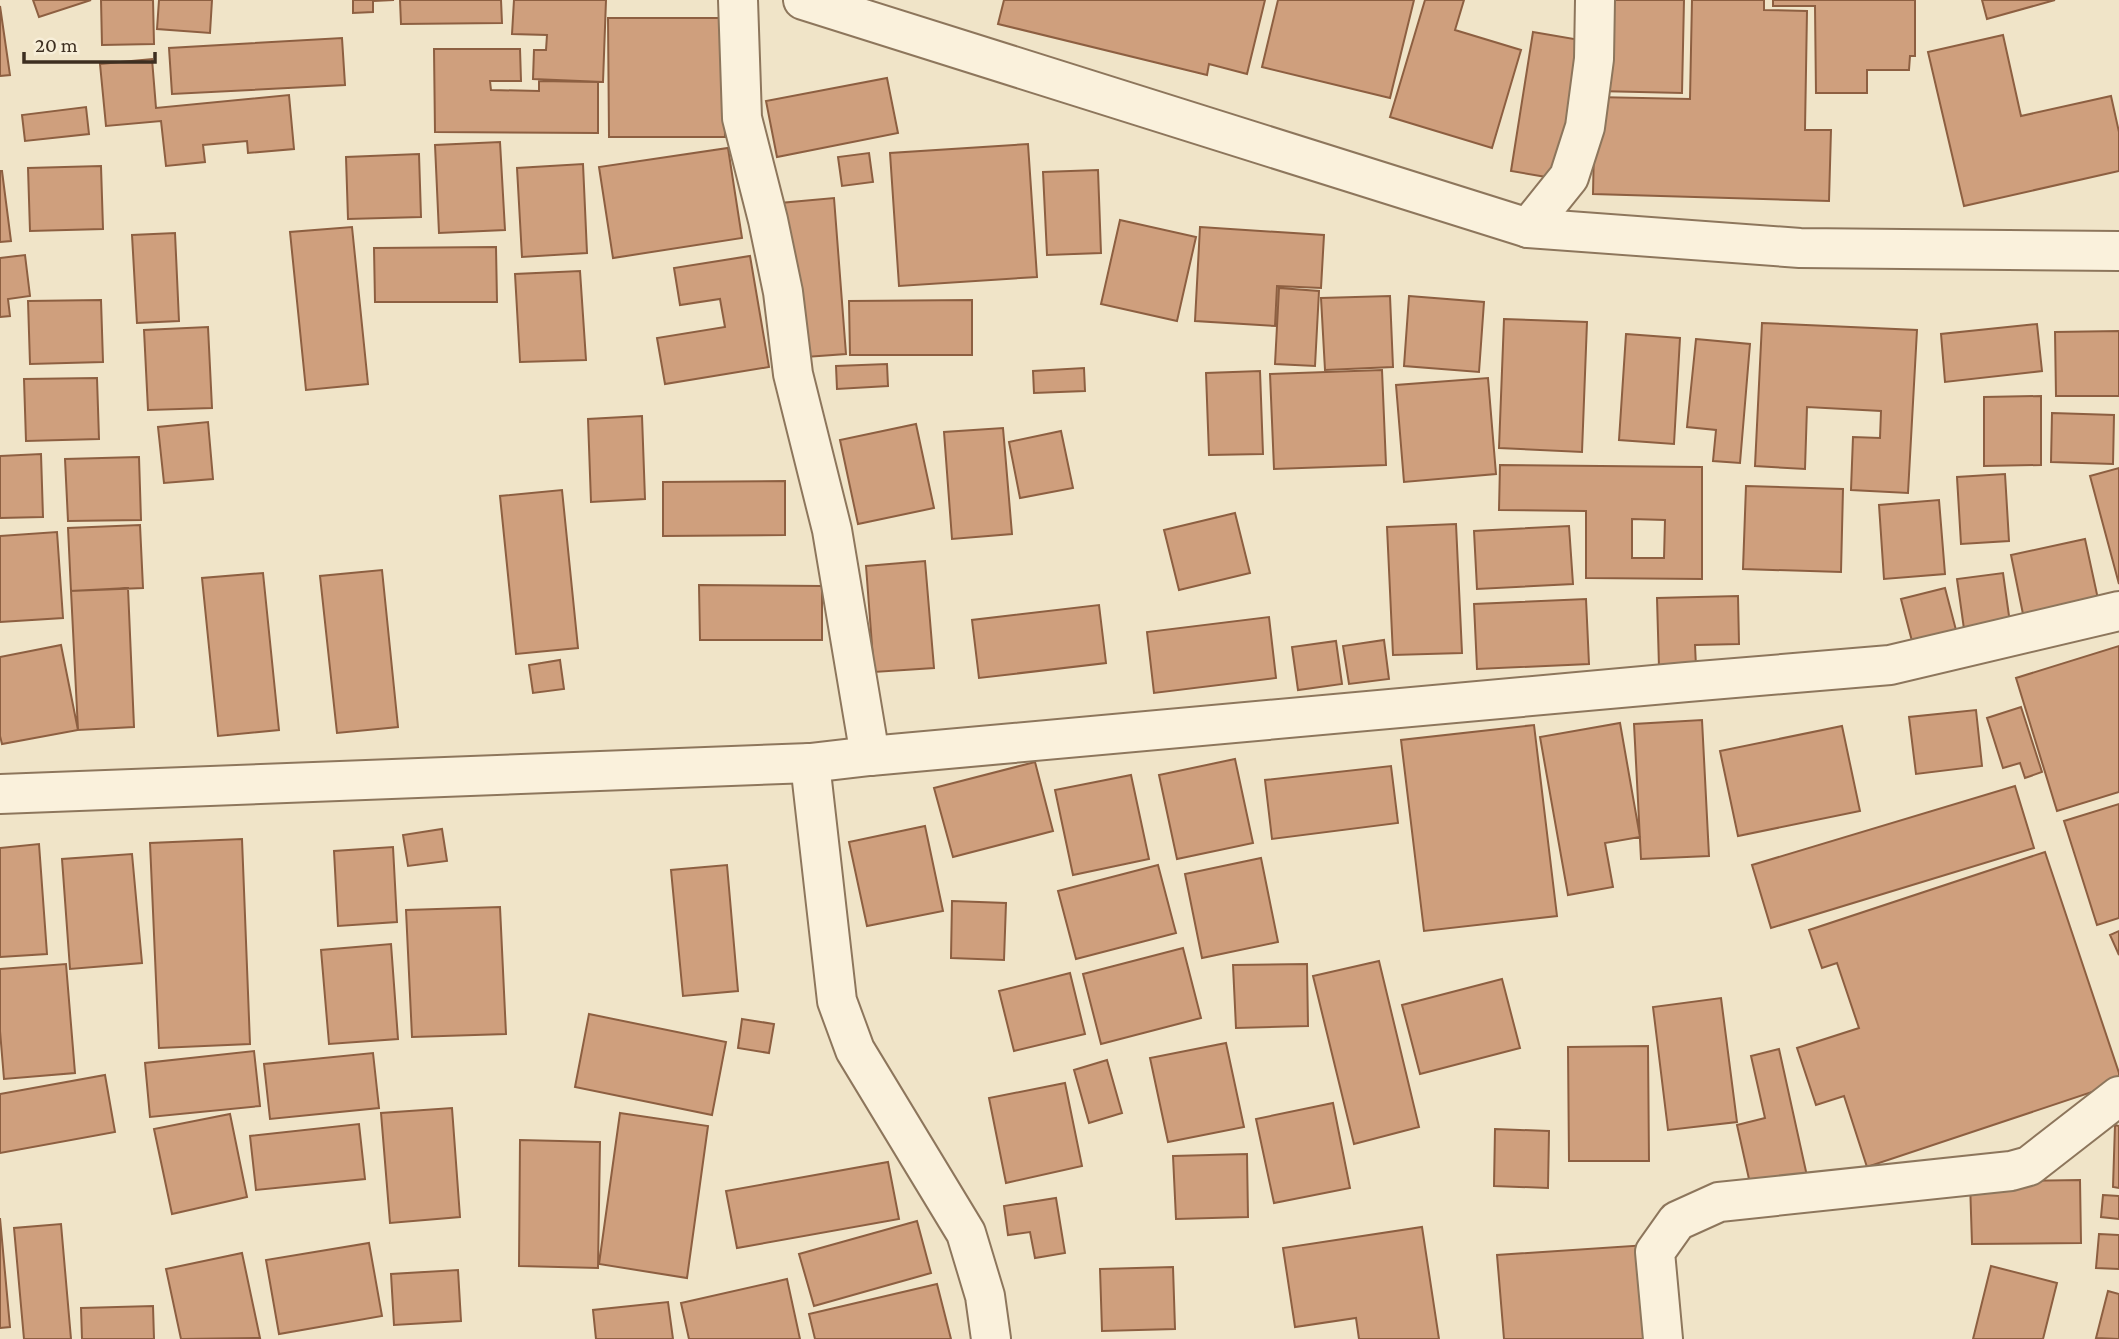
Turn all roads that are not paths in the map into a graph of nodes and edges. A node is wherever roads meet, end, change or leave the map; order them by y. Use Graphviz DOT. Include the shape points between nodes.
graph roads {
  1 [pos="738,0"];
  2 [pos="803,0"];
  3 [pos="1595,0"];
  4 [pos="1528,228"];
  5 [pos="2119,251"];
  6 [pos="2119,611"];
  7 [pos="870,756"];
  8 [pos="810,763"];
  9 [pos="0,794"];
  10 [pos="2119,1096"];
  11 [pos="991,1339"];
  12 [pos="1663,1339"];
  1 -- 7 [label="street" via="742,118 783,292 793,374 832,530"];
  2 -- 4 [label="street"];
  3 -- 4 [label="street" via="1594,59 1585,127 1569,177"];
  4 -- 5 [label="street" via="1800,248"];
  6 -- 7 [label="street" via="1890,665"];
  7 -- 8 [label="street"];
  8 -- 9 [label="street"];
  8 -- 11 [label="street" via="837,1000 855,1050 966,1233 985,1296"];
  10 -- 12 [label="street" via="2029,1166 1719,1202 1677,1220 1655,1252"];
}
